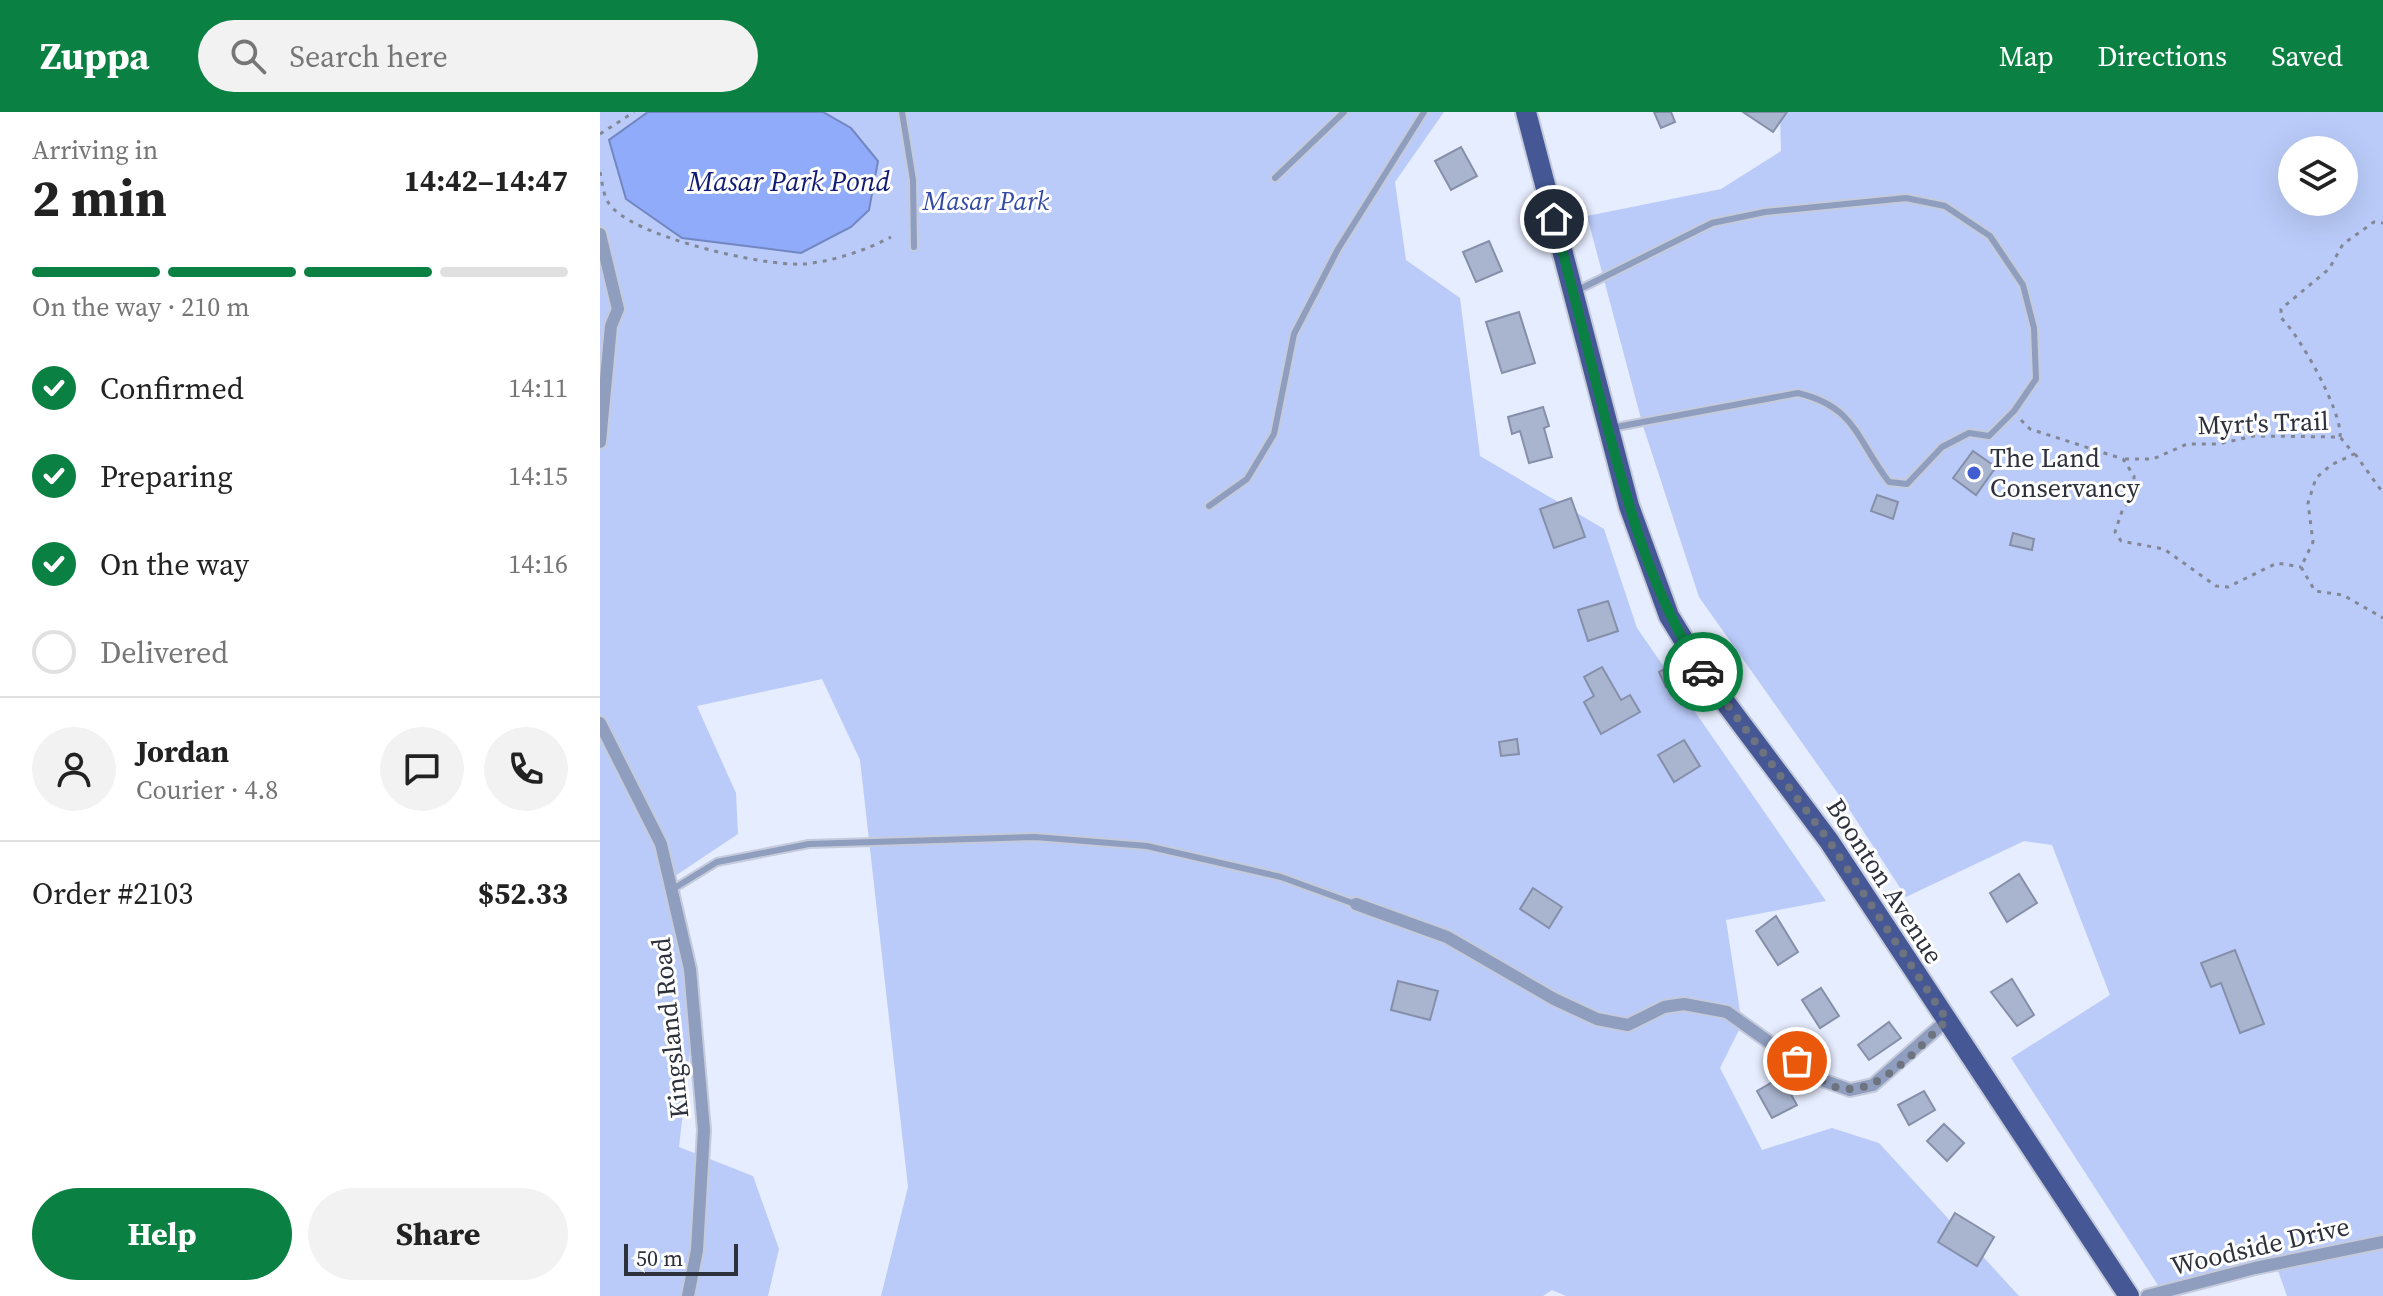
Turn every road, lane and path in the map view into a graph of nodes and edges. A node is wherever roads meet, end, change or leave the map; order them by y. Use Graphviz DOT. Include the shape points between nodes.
graph roads {
  1 [pos="634,112"];
  2 [pos="902,112"];
  3 [pos="1344,112"];
  4 [pos="1424,112"];
  5 [pos="1526,112"];
  6 [pos="600,134"];
  7 [pos="600,172"];
  8 [pos="1275,178"];
  9 [pos="2383,223"];
  10 [pos="600,234"];
  11 [pos="891,237"];
  12 [pos="914,247"];
  13 [pos="1573,293"];
  14 [pos="2014,411"];
  15 [pos="1608,428"];
  16 [pos="2340,437"];
  17 [pos="600,442"];
  18 [pos="2354,454"];
  19 [pos="2123,459"];
  20 [pos="2383,493"];
  21 [pos="1209,506"];
  22 [pos="2301,567"];
  23 [pos="2383,618"];
  24 [pos="600,723"];
  25 [pos="673,889"];
  26 [pos="1356,904"];
  27 [pos="1947,1020"];
  28 [pos="2383,1242"];
  29 [pos="688,1296"];
  30 [pos="2129,1296"];
  31 [pos="2147,1296"];
  1 -- 6 [label="path"];
  2 -- 12 [label="lane" via="913,180"];
  3 -- 8 [label="lane"];
  4 -- 21 [label="lane" via="1338,249 1294,334 1274,434 1247,479"];
  5 -- 13 [label="main road, Boonton Avenue"];
  7 -- 11 [label="path" via="608,203 638,225 687,246 803,264"];
  9 -- 16 [label="path" via="2374,222 2343,244 2329,269 2281,309 2281,318 2294,330 2305,357 2320,372 2341,425"];
  10 -- 17 [label="street" via="618,309 611,326"];
  13 -- 14 [label="lane" via="1712,223 1765,212 1906,198 1945,206 1990,236 2023,285 2034,328 2036,379"];
  13 -- 15 [label="main road, Boonton Avenue"];
  14 -- 15 [label="lane" via="1989,436 1969,433 1942,447 1907,484 1889,482 1849,418 1824,399 1798,393"];
  14 -- 19 [label="path, Myrt's Trail" via="2030,429"];
  15 -- 27 [label="main road, Boonton Avenue" via="1656,587 1684,643 1829,841"];
  16 -- 18 [label="path, Myrt's Trail"];
  16 -- 19 [label="path, Myrt's Trail" via="2254,436 2187,444 2153,459"];
  18 -- 20 [label="path"];
  18 -- 22 [label="path, Myrt's Trail" via="2316,478 2308,503 2313,542"];
  19 -- 22 [label="path" via="2134,476 2134,497 2123,508 2115,532 2121,541 2164,549 2216,586 2228,587 2277,563"];
  22 -- 23 [label="path" via="2315,591 2343,595"];
  24 -- 25 [label="street, Kingsland Road" via="661,844"];
  25 -- 26 [label="lane" via="717,862 809,844 1035,837 1147,846 1281,877"];
  25 -- 29 [label="street, Kingsland Road" via="690,969 704,1130 697,1250"];
  26 -- 27 [label="street" via="1447,937 1597,1019 1628,1025 1664,1007 1684,1004 1727,1012 1822,1080 1850,1090 1873,1085"];
  27 -- 30 [label="main road, Boonton Avenue"];
  28 -- 31 [label="street, Woodside Drive"];
}
